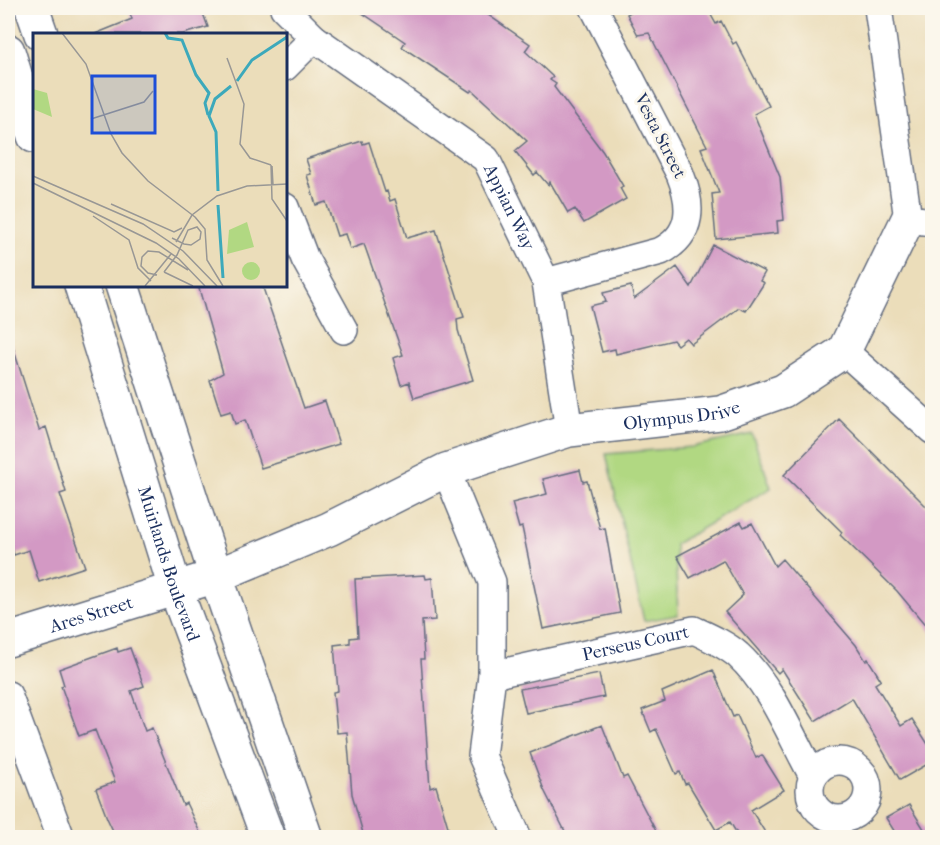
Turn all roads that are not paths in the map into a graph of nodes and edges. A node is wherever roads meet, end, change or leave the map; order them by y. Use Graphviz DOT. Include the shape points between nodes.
graph roads {
  1 [pos="32,8"];
  2 [pos="284,8"];
  3 [pos="594,8"];
  4 [pos="878,8"];
  5 [pos="41,33"];
  6 [pos="314,38"];
  7 [pos="8,51"];
  8 [pos="286,66"];
  9 [pos="33,133"];
  10 [pos="286,210"];
  11 [pos="920,220"];
  12 [pos="546,282"];
  13 [pos="81,286"];
  14 [pos="122,286"];
  15 [pos="344,330"];
  16 [pos="844,351"];
  17 [pos="569,430"];
  18 [pos="933,430"];
  19 [pos="446,470"];
  20 [pos="216,576"];
  21 [pos="175,588"];
  22 [pos="8,640"];
  23 [pos="492,675"];
  24 [pos="8,695"];
  25 [pos="813,776"];
  26 [pos="61,837"];
  27 [pos="268,837"];
  28 [pos="306,837"];
  29 [pos="518,837"];
  1 -- 5 [label="main road"];
  2 -- 6 [label="street, Appian Way"];
  3 -- 12 [label="street, Vesta Street" via="680,174 688,194 690,217 676,239 661,251"];
  4 -- 11 [label="street"];
  6 -- 8 [label="street"];
  6 -- 12 [label="street, Appian Way" via="486,159"];
  7 -- 9 [label="main road"];
  10 -- 15 [label="street" via="305,259"];
  11 -- 16 [label="main road"];
  12 -- 17 [label="street, Appian Way"];
  13 -- 21 [label="main road, Muirlands Boulevard"];
  14 -- 20 [label="main road"];
  16 -- 17 [label="main road, Olympus Drive" via="783,391 720,413"];
  16 -- 18 [label="street"];
  17 -- 19 [label="main road, Olympus Drive"];
  19 -- 20 [label="main road, Olympus Drive" via="328,529"];
  19 -- 23 [label="street" via="492,582"];
  20 -- 21 [label="main road, Olympus Drive"];
  20 -- 28 [label="main road"];
  21 -- 22 [label="main road, Ares Street"];
  21 -- 27 [label="main road, Muirlands Boulevard"];
  23 -- 25 [label="street, Perseus Court" via="694,630 721,643 756,677"];
  23 -- 29 [label="street" via="483,756"];
  24 -- 26 [label="street"];
}
